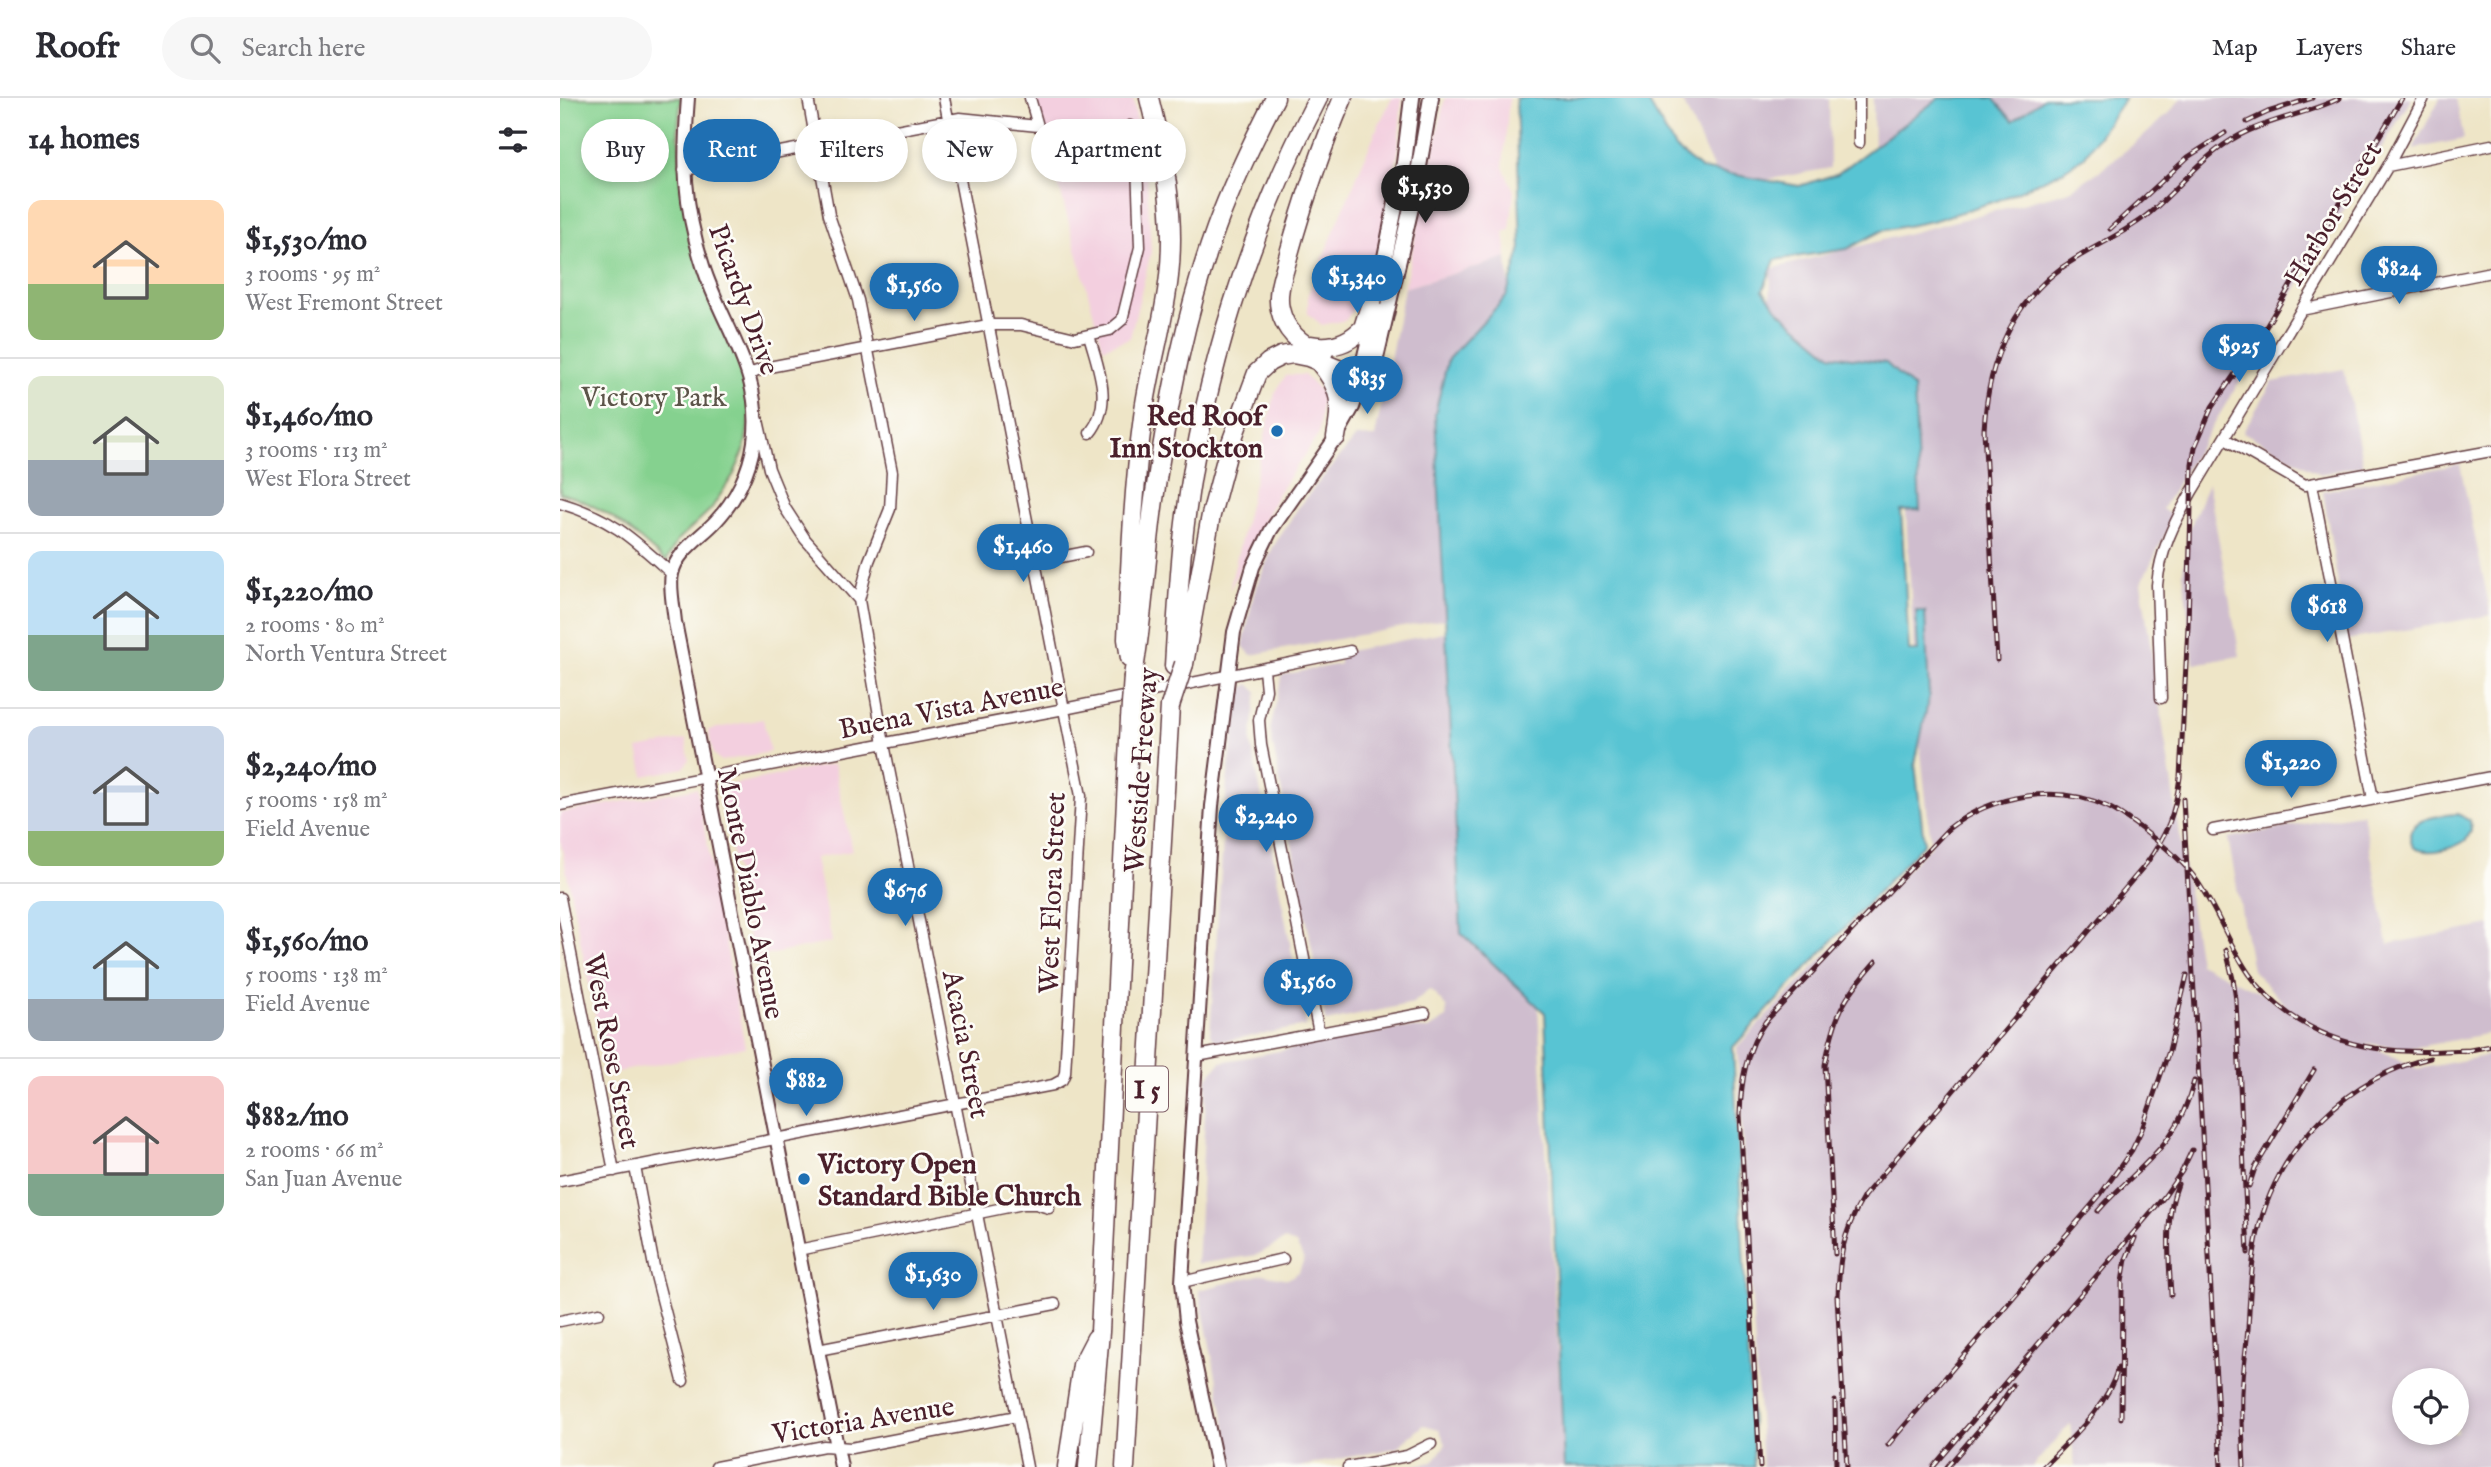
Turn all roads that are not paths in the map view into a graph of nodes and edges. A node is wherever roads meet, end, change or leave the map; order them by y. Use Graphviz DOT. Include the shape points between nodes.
graph roads {
  1 [pos="688,98"];
  2 [pos="808,98"];
  3 [pos="944,98"];
  4 [pos="1030,98"];
  5 [pos="1149,98"];
  6 [pos="1275,98"];
  7 [pos="1318,98"];
  8 [pos="1412,98"];
  9 [pos="1431,98"];
  10 [pos="1859,98"];
  11 [pos="2424,98"];
  12 [pos="1342,101"];
  13 [pos="686,119"];
  14 [pos="811,119"];
  15 [pos="947,119"];
  16 [pos="1017,124"];
  17 [pos="1859,143"];
  18 [pos="2491,145"];
  19 [pos="2388,166"];
  20 [pos="685,182"];
  21 [pos="823,182"];
  22 [pos="959,182"];
  23 [pos="1137,182"];
  24 [pos="1391,225"];
  25 [pos="1402,247"];
  26 [pos="1384,262"];
  27 [pos="2491,272"];
  28 [pos="2301,310"];
  29 [pos="988,325"];
  30 [pos="1089,335"];
  31 [pos="1301,343"];
  32 [pos="867,348"];
  33 [pos="1319,362"];
  34 [pos="748,374"];
  35 [pos="1364,374"];
  36 [pos="756,409"];
  37 [pos="1090,433"];
  38 [pos="1336,437"];
  39 [pos="2225,439"];
  40 [pos="2491,451"];
  41 [pos="2312,484"];
  42 [pos="560,503"];
  43 [pos="1086,552"];
  44 [pos="1035,562"];
  45 [pos="671,574"];
  46 [pos="859,600"];
  47 [pos="1350,651"];
  48 [pos="1179,665"];
  49 [pos="1264,670"];
  50 [pos="1133,676"];
  51 [pos="1229,676"];
  52 [pos="2161,698"];
  53 [pos="1064,709"];
  54 [pos="884,744"];
  55 [pos="704,777"];
  56 [pos="2491,777"];
  57 [pos="2373,799"];
  58 [pos="560,805"];
  59 [pos="2213,830"];
  60 [pos="560,898"];
  61 [pos="1425,1013"];
  62 [pos="1319,1032"];
  63 [pos="1197,1056"];
  64 [pos="955,1104"];
  65 [pos="776,1139"];
  66 [pos="635,1167"];
  67 [pos="614,1171"];
  68 [pos="560,1181"];
  69 [pos="1049,1208"];
  70 [pos="977,1214"];
  71 [pos="798,1250"];
  72 [pos="1283,1259"];
  73 [pos="1182,1282"];
  74 [pos="1055,1304"];
  75 [pos="599,1313"];
  76 [pos="997,1315"];
  77 [pos="560,1321"];
  78 [pos="1100,1332"];
  79 [pos="818,1350"];
  80 [pos="683,1381"];
  81 [pos="1017,1416"];
  82 [pos="1431,1444"];
  83 [pos="837,1447"];
  84 [pos="716,1467"];
  85 [pos="841,1467"];
  86 [pos="1027,1467"];
  87 [pos="1068,1467"];
  88 [pos="1088,1467"];
  89 [pos="1125,1467"];
  90 [pos="1217,1467"];
  91 [pos="1348,1467"];
  1 -- 13 [label="street, Picardy Drive"];
  2 -- 14 [label="street"];
  3 -- 15 [label="street, West Flora Street"];
  4 -- 16 [label="street" via="1038,126"];
  5 -- 50 [label="highway" via="1168,179 1172,236 1167,295 1149,378 1136,476 1127,639"];
  6 -- 50 [label="highway, Westside Freeway / I 5" via="1216,229 1186,332 1165,425"];
  7 -- 48 [label="highway, Westside Freeway / I 5" via="1258,234 1210,390 1185,521"];
  8 -- 24 [label="main road"];
  9 -- 25 [label="main road"];
  10 -- 17 [label="street"];
  11 -- 19 [label="street, Harbor Street"];
  12 -- 31 [label="highway" via="1300,213 1280,288 1282,317"];
  18 -- 19 [label="street"];
  19 -- 28 [label="street, Harbor Street"];
  20 -- 34 [label="street, Picardy Drive" via="691,227 704,269"];
  21 -- 32 [label="street" via="858,300"];
  22 -- 29 [label="street, West Flora Street"];
  23 -- 30 [label="street" via="1139,256 1122,320 1110,330"];
  24 -- 25 [label="main road"];
  24 -- 26 [label="main road"];
  25 -- 35 [label="main road" via="1376,358"];
  26 -- 31 [label="highway" via="1363,328 1356,336 1327,347"];
  26 -- 35 [label="main road"];
  27 -- 28 [label="street"];
  28 -- 39 [label="street, Harbor Street"];
  29 -- 30 [label="street" via="1021,325 1075,338"];
  29 -- 32 [label="street"];
  29 -- 44 [label="street, West Flora Street"];
  30 -- 37 [label="street" via="1104,391"];
  31 -- 35 [label="highway"];
  32 -- 34 [label="street"];
  32 -- 46 [label="street" via="893,486 890,509"];
  33 -- 35 [label="highway"];
  33 -- 38 [label="highway" via="1338,392 1341,410"];
  33 -- 48 [label="highway" via="1293,354 1280,356 1262,367 1252,382 1211,515"];
  34 -- 36 [label="street, Picardy Drive"];
  35 -- 38 [label="street"];
  36 -- 45 [label="street, Picardy Drive" via="750,463 740,486 716,521 683,552"];
  36 -- 46 [label="street" via="769,470 785,508"];
  38 -- 51 [label="street" via="1271,530 1252,567 1234,632"];
  39 -- 41 [label="street" via="2305,485"];
  39 -- 52 [label="street, Harbor Street" via="2176,520 2158,571"];
  40 -- 41 [label="street"];
  41 -- 57 [label="street"];
  42 -- 45 [label="street" via="617,526"];
  43 -- 44 [label="street"];
  44 -- 53 [label="street, West Flora Street"];
  45 -- 55 [label="street, Monte Diablo Avenue" via="675,622"];
  46 -- 54 [label="street, Acacia Street"];
  47 -- 49 [label="street, Buena Vista Avenue"];
  48 -- 89 [label="highway, Westside Freeway / I 5, bridge" via="1170,708"];
  49 -- 51 [label="street, Buena Vista Avenue"];
  49 -- 62 [label="street" via="1261,746"];
  50 -- 78 [label="highway, Westside Freeway / I 5, bridge"];
  51 -- 53 [label="street, Buena Vista Avenue"];
  51 -- 63 [label="street" via="1212,806"];
  53 -- 54 [label="street, Buena Vista Avenue"];
  53 -- 64 [label="street, West Flora Street" via="1081,796 1065,1073 1054,1085"];
  54 -- 55 [label="street, Buena Vista Avenue"];
  54 -- 64 [label="street, Acacia Street"];
  55 -- 58 [label="street, Buena Vista Avenue"];
  55 -- 65 [label="street, Monte Diablo Avenue"];
  56 -- 57 [label="street"];
  57 -- 59 [label="street"];
  60 -- 67 [label="street, West Rose Street"];
  61 -- 62 [label="street"];
  62 -- 63 [label="street"];
  63 -- 73 [label="street"];
  64 -- 65 [label="street"];
  64 -- 70 [label="street, Acacia Street"];
  65 -- 66 [label="street"];
  65 -- 71 [label="street, Monte Diablo Avenue"];
  66 -- 67 [label="street"];
  66 -- 80 [label="street, West Rose Street"];
  67 -- 68 [label="street"];
  69 -- 70 [label="street" via="1023,1205"];
  70 -- 71 [label="street"];
  70 -- 76 [label="street, Acacia Street"];
  71 -- 79 [label="street, Monte Diablo Avenue"];
  72 -- 73 [label="street"];
  73 -- 90 [label="street"];
  74 -- 76 [label="street"];
  75 -- 77 [label="street"];
  76 -- 79 [label="street"];
  76 -- 81 [label="street, Acacia Street"];
  78 -- 87 [label="highway" via="1082,1364"];
  78 -- 88 [label="highway, Westside Freeway / I 5"];
  79 -- 83 [label="street, Monte Diablo Avenue"];
  81 -- 83 [label="street, Victoria Avenue"];
  81 -- 86 [label="street, Acacia Street"];
  82 -- 91 [label="street" via="1407,1456"];
  83 -- 84 [label="street, Victoria Avenue"];
  83 -- 85 [label="street, Monte Diablo Avenue"];
}
